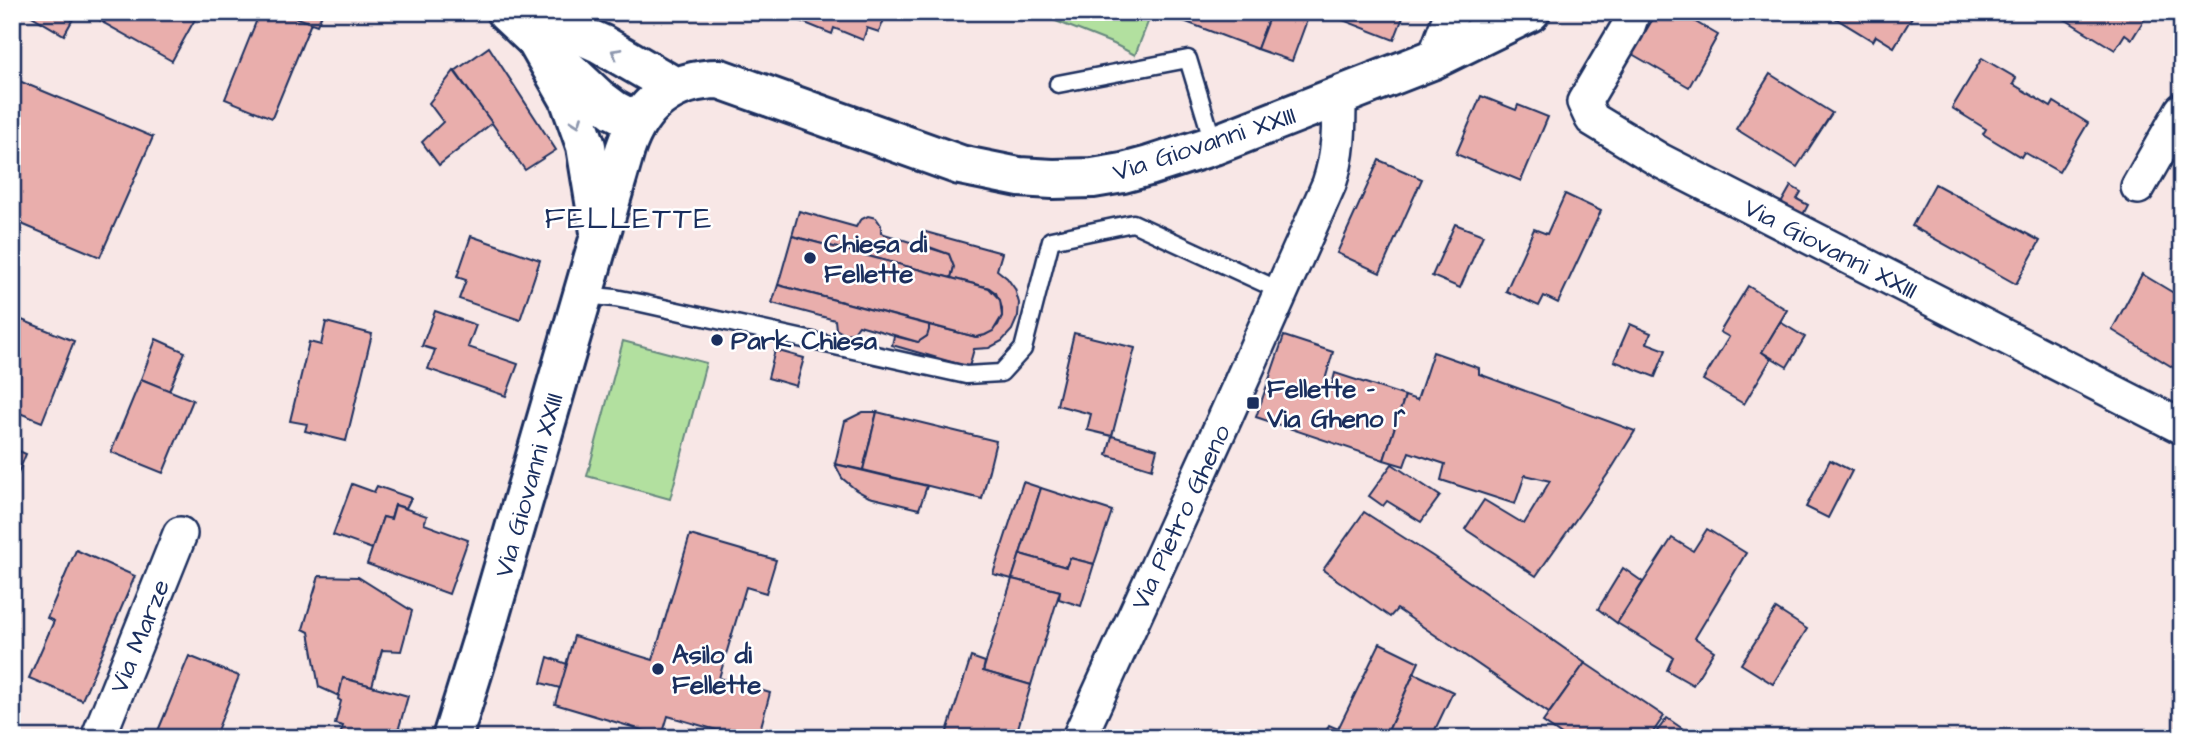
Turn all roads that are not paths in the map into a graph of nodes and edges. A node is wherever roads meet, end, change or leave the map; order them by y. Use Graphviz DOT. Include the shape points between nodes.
graph roads {
  1 [pos="506,12"];
  2 [pos="1452,12"];
  3 [pos="1530,12"];
  4 [pos="1633,12"];
  5 [pos="532,26"];
  6 [pos="1434,59"];
  7 [pos="1058,84"];
  8 [pos="675,87"];
  9 [pos="1339,97"];
  10 [pos="2182,110"];
  11 [pos="638,122"];
  12 [pos="1214,145"];
  13 [pos="2138,187"];
  14 [pos="600,232"];
  15 [pos="1281,291"];
  16 [pos="583,295"];
  17 [pos="2182,427"];
  18 [pos="180,534"];
  19 [pos="98,738"];
  20 [pos="452,738"];
  21 [pos="1079,738"];
  1 -- 5 [label="main road, Via Giovanni XXIII"];
  2 -- 6 [label="street"];
  3 -- 6 [label="main road, Via Giovanni XXIII"];
  4 -- 17 [label="street, Via Giovanni XXIII" via="1584,102 1592,119 1661,161"];
  8 -- 5 [label="main road, one-way" via="601,44"];
  5 -- 11 [label="main road, Via Giovanni XXIII" via="598,98"];
  5 -- 14 [label="main road, Via Giovanni XXIII, one-way" via="569,98 586,146"];
  6 -- 9 [label="main road, Via Giovanni XXIII"];
  7 -- 12 [label="lane" via="1188,59"];
  8 -- 11 [label="main road, Via Giovanni XXIII" via="653,102"];
  8 -- 12 [label="main road, Via Giovanni XXIII" via="720,79 931,156 1019,177 1123,173"];
  9 -- 12 [label="main road, Via Giovanni XXIII"];
  9 -- 15 [label="street, Via Pietro Gheno" via="1335,165"];
  10 -- 13 [label="street"];
  11 -- 14 [label="main road, Via Giovanni XXIII" via="628,139"];
  14 -- 16 [label="main road, Via Giovanni XXIII"];
  15 -- 16 [label="lane" via="1133,223 1051,240 1023,349 1001,373 966,374 641,303"];
  15 -- 21 [label="street, Via Pietro Gheno"];
  16 -- 20 [label="main road, Via Giovanni XXIII"];
  18 -- 19 [label="street, Via Marze"];
}
